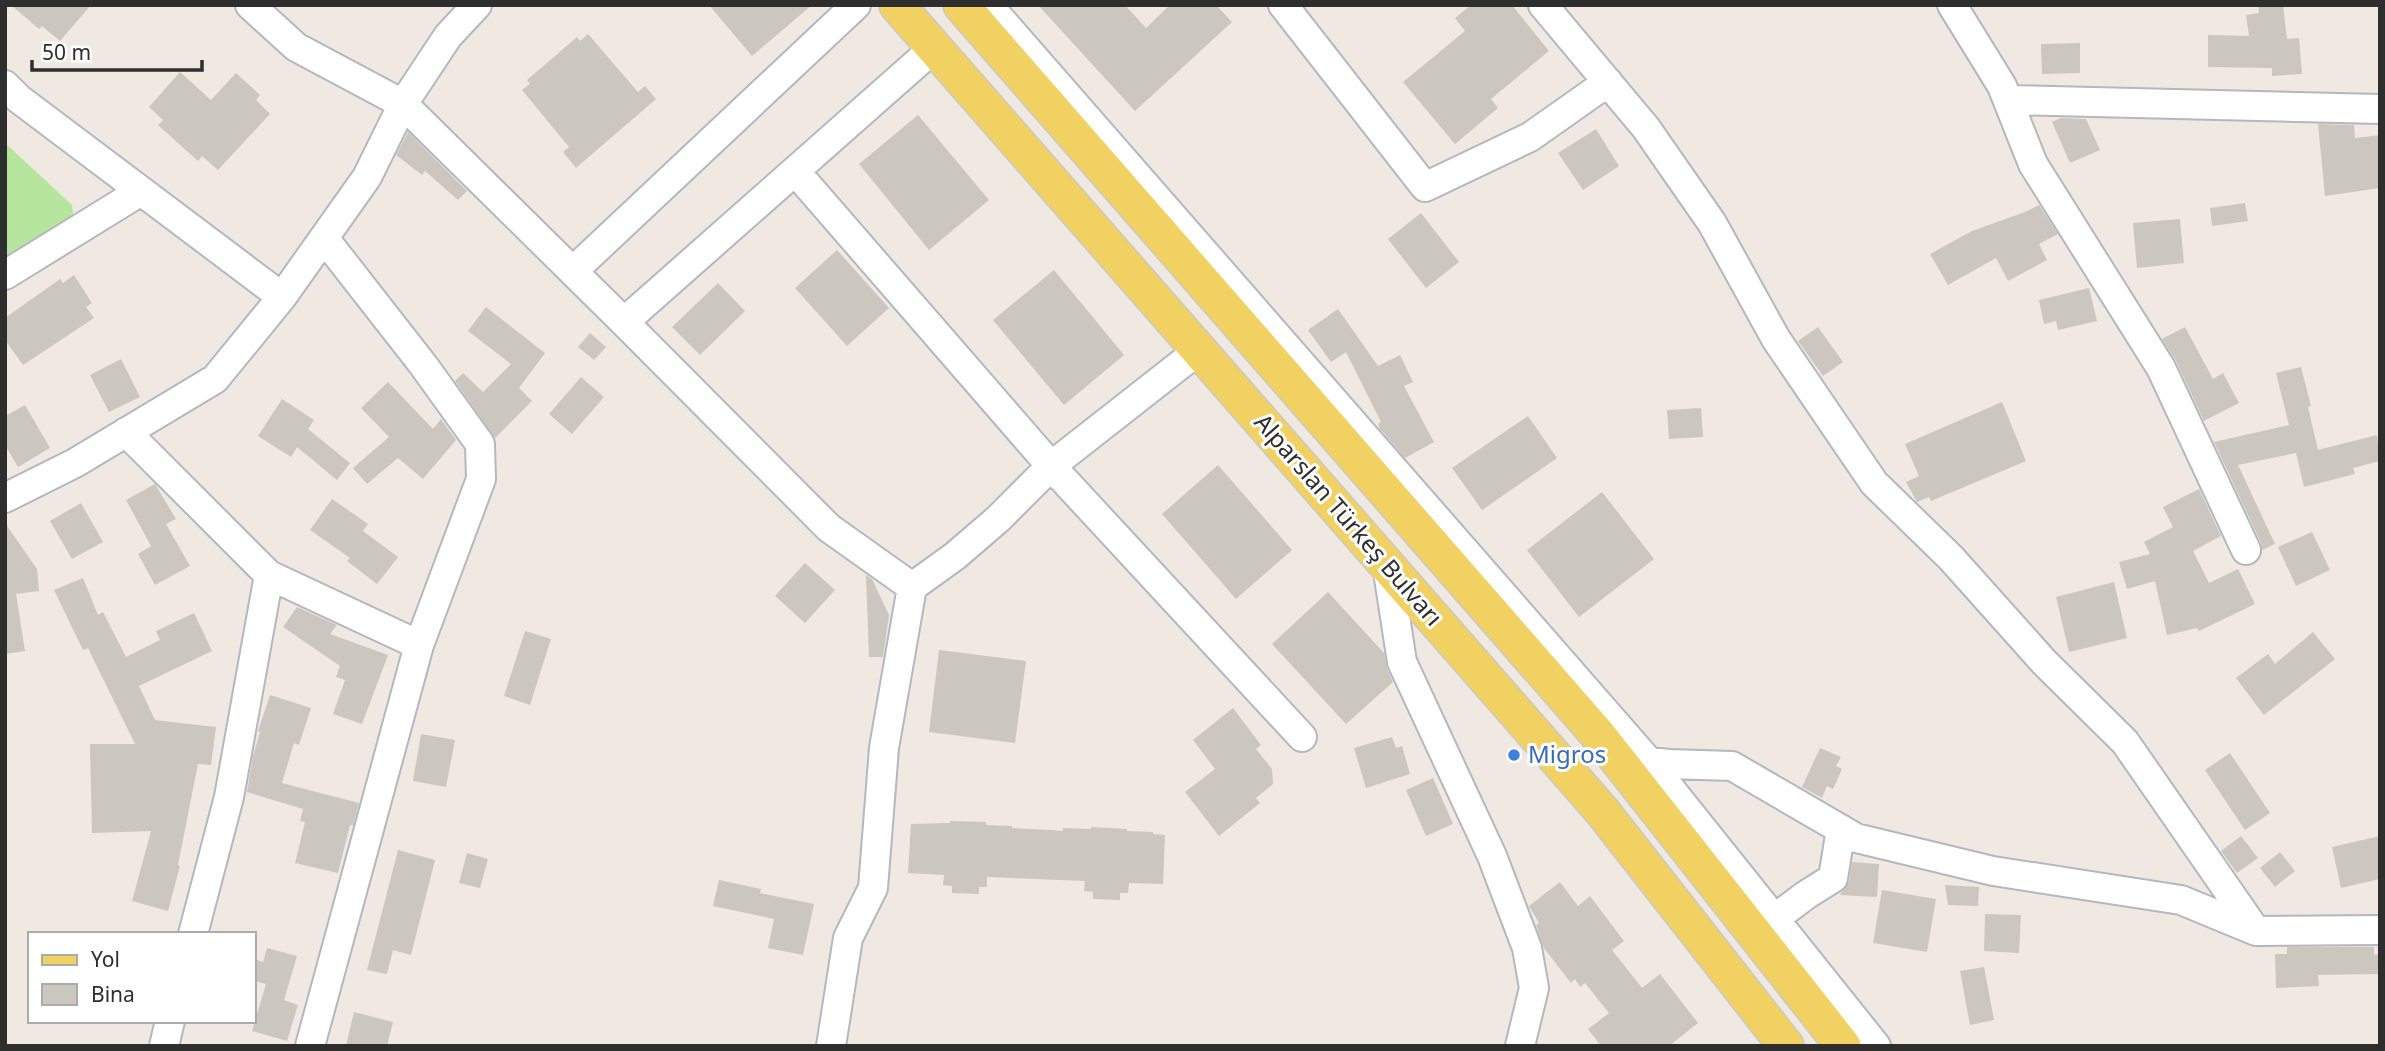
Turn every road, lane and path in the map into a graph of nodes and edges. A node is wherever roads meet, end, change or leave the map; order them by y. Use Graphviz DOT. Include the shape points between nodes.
graph roads {
  1 [pos="250,5"];
  2 [pos="477,5"];
  3 [pos="856,5"];
  4 [pos="897,5"];
  5 [pos="961,5"];
  6 [pos="988,5"];
  7 [pos="1283,5"];
  8 [pos="1543,5"];
  9 [pos="1952,5"];
  10 [pos="934,48"];
  11 [pos="1608,82"];
  12 [pos="10,99"];
  13 [pos="2008,100"];
  14 [pos="402,104"];
  15 [pos="2380,109"];
  16 [pos="795,171"];
  17 [pos="141,191"];
  18 [pos="324,238"];
  19 [pos="573,271"];
  20 [pos="5,275"];
  21 [pos="282,297"];
  22 [pos="624,322"];
  23 [pos="1199,350"];
  24 [pos="126,432"];
  25 [pos="1051,467"];
  26 [pos="5,498"];
  27 [pos="2246,550"];
  28 [pos="1387,565"];
  29 [pos="269,575"];
  30 [pos="912,587"];
  31 [pos="419,645"];
  32 [pos="1302,737"];
  33 [pos="1632,759"];
  34 [pos="1841,829"];
  35 [pos="1765,926"];
  36 [pos="2380,930"];
  37 [pos="2256,931"];
  38 [pos="194,932"];
  39 [pos="170,1023"];
  40 [pos="164,1046"];
  41 [pos="310,1046"];
  42 [pos="831,1046"];
  43 [pos="1520,1046"];
  44 [pos="1786,1046"];
  45 [pos="1843,1046"];
  46 [pos="1876,1046"];
  1 -- 14 [label="street" via="296,47"];
  2 -- 14 [label="street" via="448,36"];
  3 -- 19 [label="street"];
  4 -- 10 [label="main road, Alparslan Türkeş Bulvarı"];
  5 -- 33 [label="main road, Alparslan Türkeş Bulvarı"];
  6 -- 33 [label="street"];
  7 -- 11 [label="street" via="1425,187 1530,137"];
  8 -- 11 [label="street"];
  9 -- 13 [label="street"];
  10 -- 16 [label="street"];
  10 -- 23 [label="main road, Alparslan Türkeş Bulvarı"];
  11 -- 37 [label="street" via="1712,223 1776,339 1874,483 2125,742"];
  12 -- 17 [label="street"];
  13 -- 15 [label="street"];
  13 -- 27 [label="street" via="2033,164 2161,368"];
  14 -- 18 [label="street" via="366,177"];
  14 -- 19 [label="street"];
  16 -- 22 [label="street"];
  16 -- 25 [label="street"];
  17 -- 20 [label="street"];
  17 -- 21 [label="street"];
  18 -- 21 [label="street"];
  18 -- 31 [label="street" via="481,444 481,478"];
  19 -- 22 [label="street"];
  21 -- 24 [label="street" via="215,379"];
  22 -- 30 [label="street" via="830,528"];
  23 -- 25 [label="street"];
  23 -- 28 [label="main road, Alparslan Türkeş Bulvarı"];
  24 -- 26 [label="street"];
  24 -- 29 [label="street"];
  25 -- 30 [label="street" via="998,519"];
  25 -- 32 [label="street"];
  28 -- 43 [label="street" via="1402,662 1492,856 1527,947 1534,988"];
  28 -- 44 [label="main road, Alparslan Türkeş Bulvarı" via="1602,811"];
  29 -- 31 [label="street"];
  29 -- 38 [label="street" via="229,797"];
  30 -- 42 [label="street" via="884,748 873,888 848,938"];
  31 -- 41 [label="street"];
  33 -- 34 [label="street" via="1732,766"];
  33 -- 35 [label="main road, Alparslan Türkeş Bulvarı"];
  34 -- 35 [label="street" via="1833,878"];
  34 -- 37 [label="street" via="1856,838 1993,871 2181,900"];
  35 -- 45 [label="main road, Alparslan Türkeş Bulvarı"];
  35 -- 46 [label="street"];
  36 -- 37 [label="street"];
  39 -- 40 [label="street"];
}
